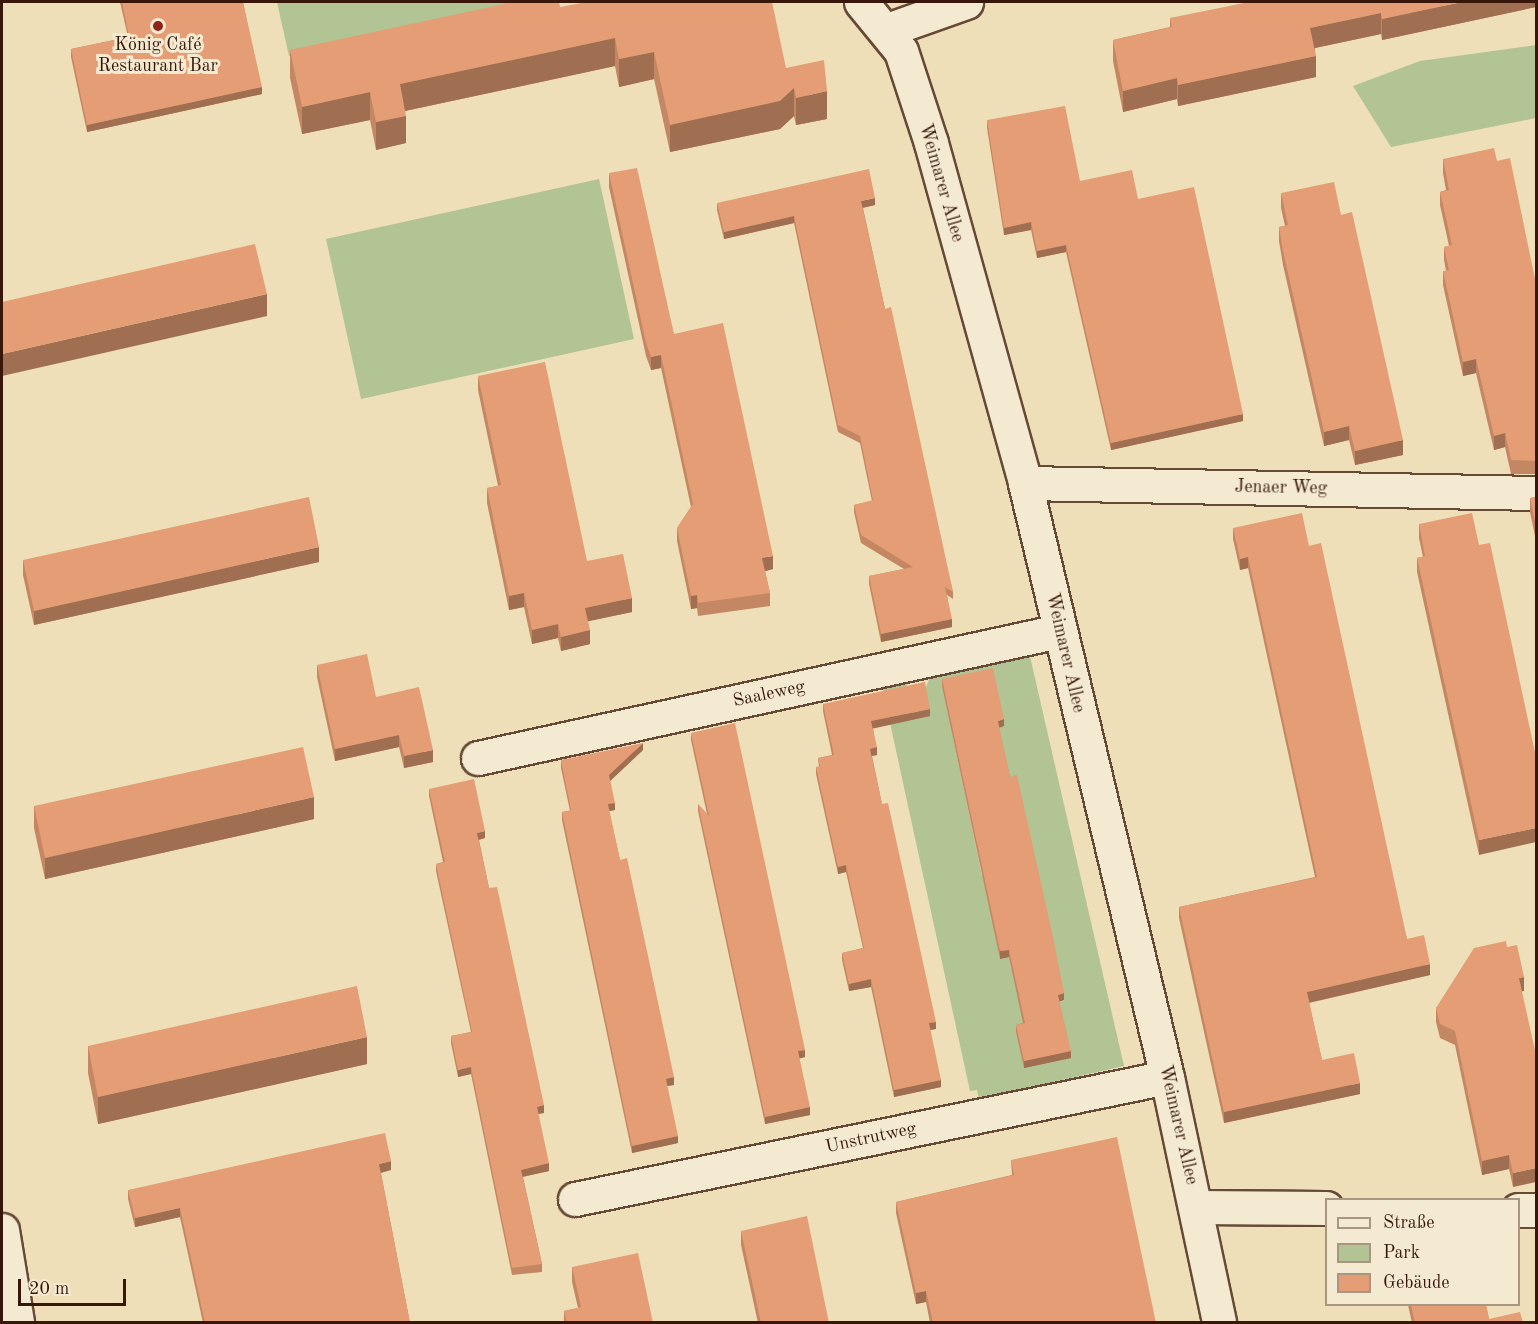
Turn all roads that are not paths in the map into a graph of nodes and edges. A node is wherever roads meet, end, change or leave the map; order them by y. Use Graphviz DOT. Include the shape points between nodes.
graph roads {
  1 [pos="861,2"];
  2 [pos="966,2"];
  3 [pos="887,30"];
  4 [pos="1025,483"];
  5 [pos="1536,493"];
  6 [pos="1059,631"];
  7 [pos="478,758"];
  8 [pos="1167,1077"];
  9 [pos="575,1199"];
  10 [pos="1196,1207"];
  11 [pos="1325,1208"];
  12 [pos="1520,1209"];
  13 [pos="1536,1210"];
  14 [pos="2,1230"];
  15 [pos="17,1323"];
  16 [pos="1219,1323"];
  1 -- 3 [label="street, Weimarer Allee"];
  2 -- 3 [label="street"];
  3 -- 4 [label="street, Weimarer Allee" via="901,51 931,143"];
  4 -- 5 [label="street, Jenaer Weg"];
  4 -- 6 [label="street, Weimarer Allee"];
  6 -- 7 [label="street, Saaleweg"];
  6 -- 8 [label="street, Weimarer Allee"];
  8 -- 9 [label="street, Unstrutweg"];
  8 -- 10 [label="street, Weimarer Allee"];
  10 -- 11 [label="street"];
  10 -- 16 [label="street, Weimarer Allee"];
  12 -- 13 [label="street"];
  14 -- 15 [label="street"];
}
